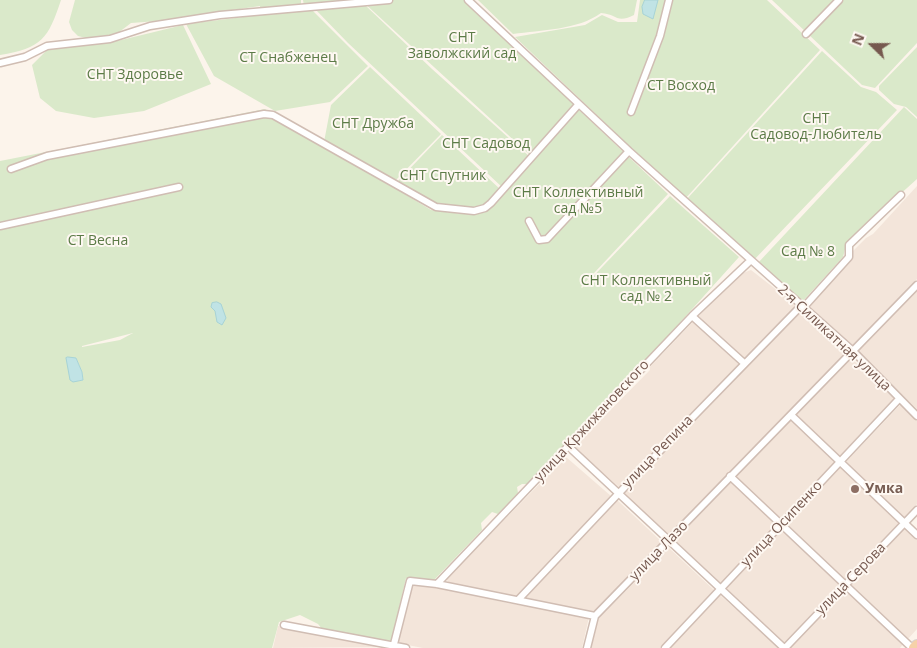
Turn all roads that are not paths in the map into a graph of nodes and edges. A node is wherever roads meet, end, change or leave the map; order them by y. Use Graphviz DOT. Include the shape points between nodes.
graph roads {
  1 [pos="389,0"];
  2 [pos="468,0"];
  3 [pos="669,0"];
  4 [pos="839,0"];
  5 [pos="806,34"];
  6 [pos="0,63"];
  7 [pos="578,105"];
  8 [pos="631,112"];
  9 [pos="629,151"];
  10 [pos="11,170"];
  11 [pos="180,187"];
  12 [pos="901,195"];
  13 [pos="529,221"];
  14 [pos="0,226"];
  15 [pos="750,260"];
  16 [pos="917,285"];
  17 [pos="802,307"];
  18 [pos="692,316"];
  19 [pos="853,351"];
  20 [pos="744,364"];
  21 [pos="899,399"];
  22 [pos="790,415"];
  23 [pos="917,416"];
  24 [pos="569,447"];
  25 [pos="841,462"];
  26 [pos="730,476"];
  27 [pos="619,493"];
  28 [pos="917,510"];
  29 [pos="905,523"];
  30 [pos="782,525"];
  31 [pos="917,535"];
  32 [pos="670,540"];
  33 [pos="437,584"];
  34 [pos="845,584"];
  35 [pos="721,589"];
  36 [pos="518,600"];
  37 [pos="595,616"];
  38 [pos="284,625"];
  39 [pos="917,645"];
  40 [pos="393,647"];
  41 [pos="406,648"];
  42 [pos="587,648"];
  43 [pos="665,648"];
  44 [pos="785,648"];
  45 [pos="913,648"];
  1 -- 6 [label="street" via="220,15 150,26 110,39 47,46 25,57"];
  2 -- 7 [label="street, 2-я Силикатная улица"];
  3 -- 8 [label="street" via="660,36"];
  4 -- 5 [label="street"];
  7 -- 9 [label="street, 2-я Силикатная улица"];
  7 -- 10 [label="street" via="491,203 474,211 436,207 273,115 264,114 47,156"];
  9 -- 13 [label="street" via="547,239 539,240"];
  9 -- 15 [label="street, 2-я Силикатная улица"];
  11 -- 14 [label="street"];
  12 -- 17 [label="street, улица Репина" via="849,245 849,257"];
  15 -- 17 [label="street, 2-я Силикатная улица"];
  15 -- 18 [label="street, улица Кржижановского"];
  16 -- 19 [label="street, улица Лазо"];
  17 -- 19 [label="street, 2-я Силикатная улица"];
  17 -- 20 [label="street, улица Репина"];
  18 -- 20 [label="street"];
  18 -- 24 [label="street, улица Кржижановского"];
  19 -- 21 [label="street, 2-я Силикатная улица"];
  19 -- 22 [label="street, улица Лазо"];
  20 -- 27 [label="street, улица Репина"];
  21 -- 23 [label="street, 2-я Силикатная улица"];
  21 -- 25 [label="street, улица Осипенко"];
  22 -- 25 [label="street"];
  22 -- 26 [label="street, улица Лазо"];
  24 -- 27 [label="street"];
  24 -- 33 [label="street, улица Кржижановского"];
  25 -- 29 [label="street"];
  25 -- 30 [label="street, улица Осипенко"];
  26 -- 30 [label="street"];
  26 -- 32 [label="street, улица Лазо"];
  27 -- 32 [label="street"];
  27 -- 36 [label="street, улица Репина"];
  28 -- 29 [label="street, улица Серова"];
  29 -- 31 [label="street"];
  29 -- 34 [label="street, улица Серова"];
  30 -- 34 [label="street"];
  30 -- 35 [label="street, улица Осипенко"];
  32 -- 35 [label="street"];
  32 -- 37 [label="street, улица Лазо"];
  33 -- 36 [label="street"];
  33 -- 40 [label="street" via="410,581"];
  34 -- 44 [label="street, улица Серова"];
  34 -- 45 [label="street"];
  35 -- 43 [label="street, улица Осипенко"];
  35 -- 44 [label="street"];
  36 -- 37 [label="street"];
  37 -- 42 [label="street"];
  38 -- 40 [label="street"];
  39 -- 45 [label="main road"];
  40 -- 41 [label="street"];
}
